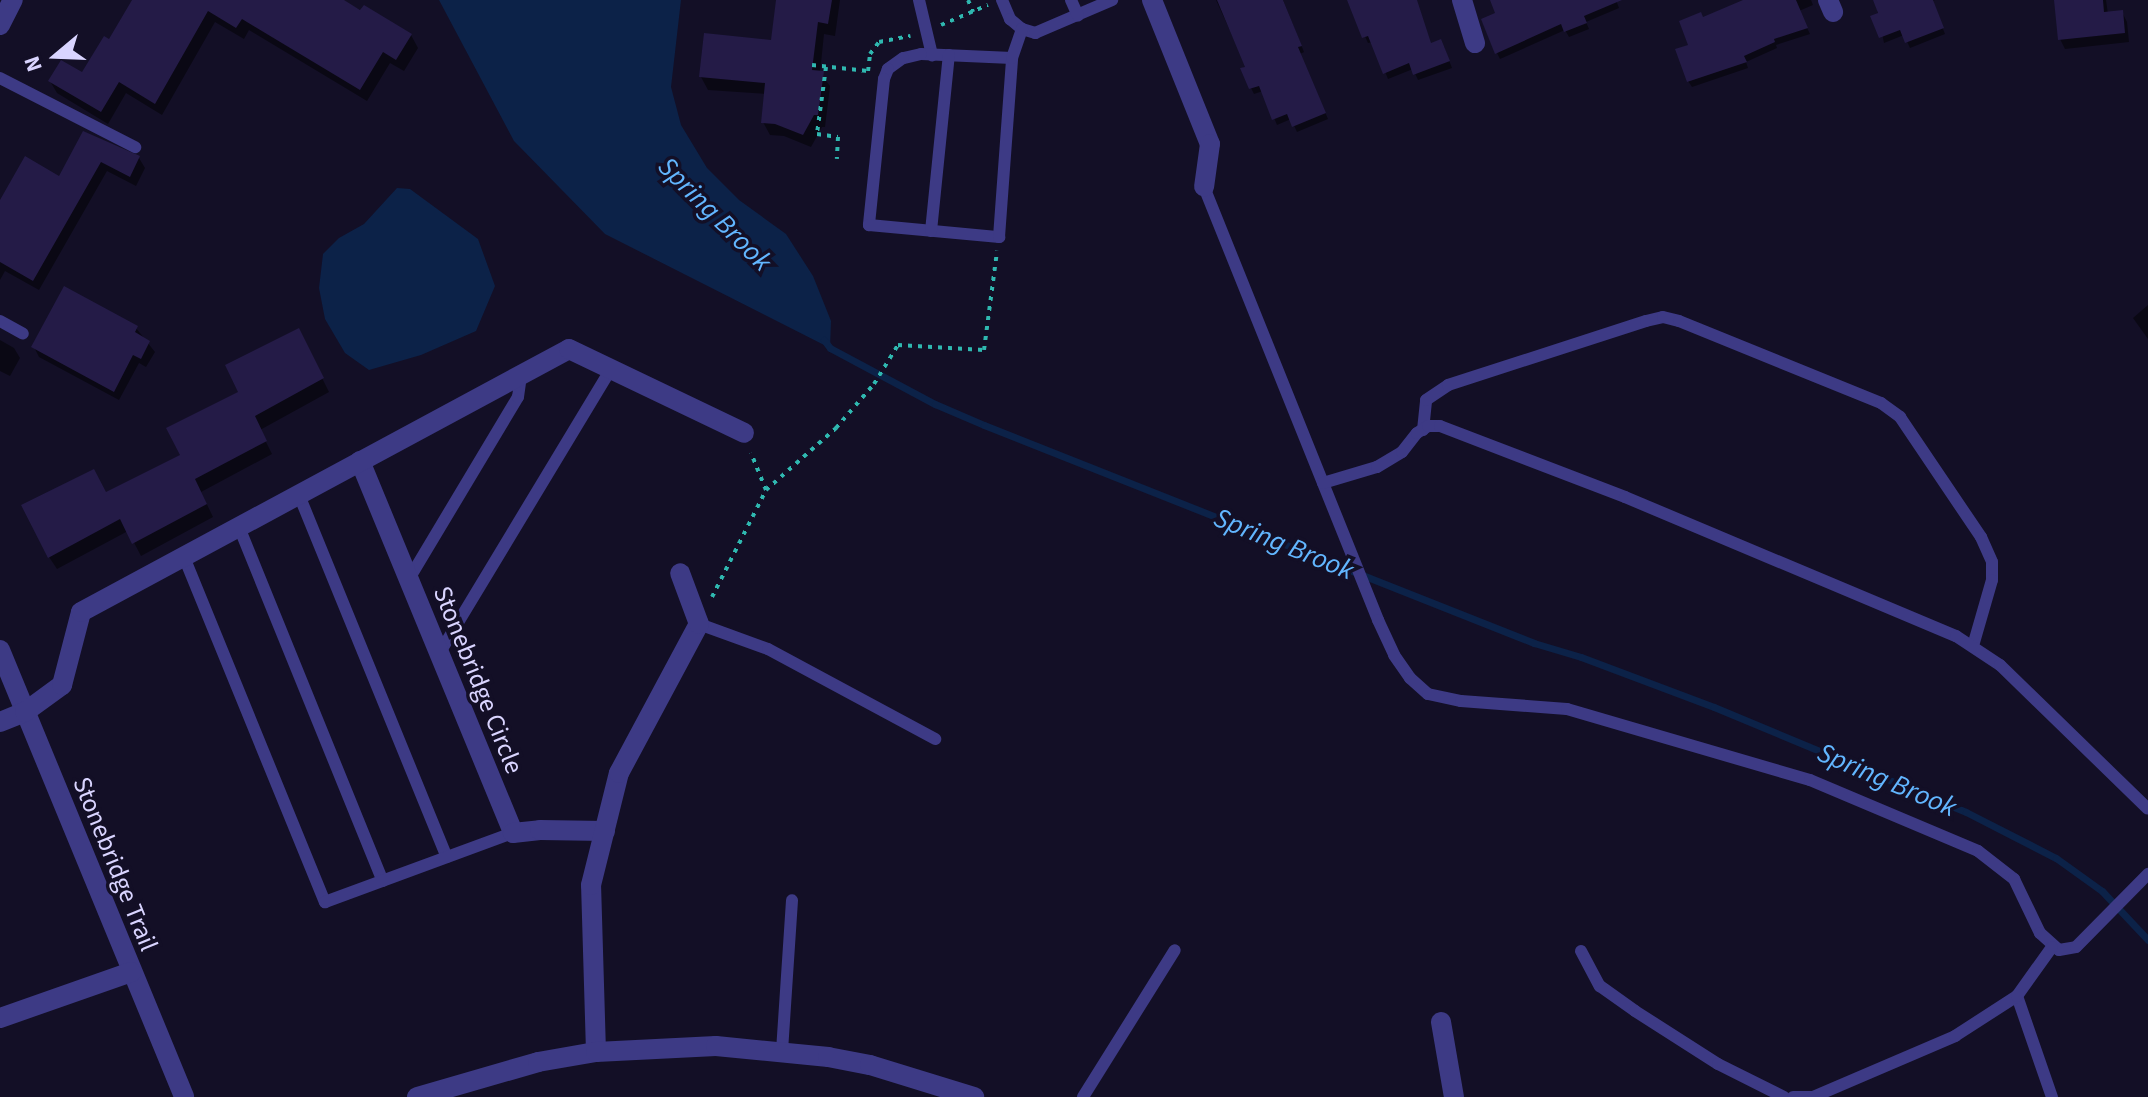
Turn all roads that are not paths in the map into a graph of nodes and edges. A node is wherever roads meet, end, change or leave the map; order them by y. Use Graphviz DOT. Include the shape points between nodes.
graph roads {
  1 [pos="919,0"];
  2 [pos="1002,0"];
  3 [pos="1071,0"];
  4 [pos="1112,0"];
  5 [pos="1152,0"];
  6 [pos="1462,0"];
  7 [pos="1078,16"];
  8 [pos="1022,29"];
  9 [pos="1475,43"];
  10 [pos="932,55"];
  11 [pos="949,55"];
  12 [pos="1012,58"];
  13 [pos="0,78"];
  14 [pos="135,147"];
  15 [pos="1204,187"];
  16 [pos="931,231"];
  17 [pos="0,321"];
  18 [pos="23,334"];
  19 [pos="611,369"];
  20 [pos="521,375"];
  21 [pos="1423,430"];
  22 [pos="744,433"];
  23 [pos="360,461"];
  24 [pos="1323,483"];
  25 [pos="299,495"];
  26 [pos="239,527"];
  27 [pos="184,557"];
  28 [pos="680,573"];
  29 [pos="409,579"];
  30 [pos="699,624"];
  31 [pos="1973,646"];
  32 [pos="0,650"];
  33 [pos="439,654"];
  34 [pos="25,712"];
  35 [pos="0,722"];
  36 [pos="935,739"];
  37 [pos="2148,809"];
  38 [pos="605,831"];
  39 [pos="513,833"];
  40 [pos="447,857"];
  41 [pos="2148,874"];
  42 [pos="383,881"];
  43 [pos="792,900"];
  44 [pos="2052,947"];
  45 [pos="1175,950"];
  46 [pos="1581,951"];
  47 [pos="131,972"];
  48 [pos="2017,996"];
  49 [pos="0,1018"];
  50 [pos="1441,1022"];
  51 [pos="782,1051"];
  52 [pos="596,1052"];
  53 [pos="967,1096"];
  54 [pos="184,1097"];
  55 [pos="417,1097"];
  56 [pos="1083,1097"];
  57 [pos="1454,1097"];
  58 [pos="1784,1097"];
  59 [pos="1793,1097"];
  60 [pos="2052,1097"];
  1 -- 10 [label="lane"];
  2 -- 8 [label="lane" via="1010,19"];
  3 -- 7 [label="lane"];
  4 -- 7 [label="lane"];
  5 -- 15 [label="street" via="1210,144"];
  6 -- 9 [label="street"];
  7 -- 8 [label="lane" via="1035,33"];
  8 -- 12 [label="lane"];
  10 -- 11 [label="lane"];
  10 -- 16 [label="lane" via="903,58 884,79 869,225"];
  11 -- 12 [label="lane"];
  11 -- 16 [label="lane"];
  12 -- 16 [label="lane" via="999,237"];
  13 -- 14 [label="lane"];
  15 -- 24 [label="lane"];
  17 -- 18 [label="lane"];
  19 -- 20 [label="street" via="569,349"];
  19 -- 22 [label="street"];
  19 -- 33 [label="lane"];
  20 -- 23 [label="street"];
  20 -- 29 [label="lane" via="518,397"];
  21 -- 24 [label="lane" via="1377,467"];
  21 -- 31 [label="lane" via="1440,426 1625,497"];
  21 -- 31 [label="lane" via="1426,400 1448,385 1646,321 1679,321 1881,403 1900,417 1981,537 1992,562"];
  23 -- 25 [label="street"];
  23 -- 29 [label="street, Stonebridge Circle"];
  24 -- 44 [label="lane" via="1394,655 1428,694 1567,709 1810,780 1978,851 2014,879"];
  25 -- 26 [label="street"];
  25 -- 40 [label="lane"];
  26 -- 27 [label="street"];
  26 -- 42 [label="lane"];
  27 -- 34 [label="street" via="81,612 62,685"];
  27 -- 42 [label="lane" via="325,902"];
  28 -- 30 [label="street"];
  29 -- 33 [label="street, Stonebridge Circle"];
  30 -- 36 [label="lane" via="768,649"];
  30 -- 38 [label="street" via="619,773"];
  31 -- 37 [label="lane" via="2011,675"];
  32 -- 34 [label="street, Stonebridge Trail"];
  33 -- 39 [label="street, Stonebridge Circle"];
  34 -- 35 [label="street"];
  34 -- 47 [label="street, Stonebridge Trail"];
  38 -- 39 [label="street"];
  38 -- 52 [label="street" via="591,885"];
  39 -- 40 [label="lane"];
  40 -- 42 [label="lane"];
  41 -- 44 [label="lane" via="2076,947"];
  43 -- 51 [label="lane"];
  44 -- 48 [label="lane"];
  45 -- 56 [label="lane"];
  46 -- 58 [label="lane" via="1600,986 1623,1003 1718,1064"];
  47 -- 49 [label="street"];
  47 -- 54 [label="street, Stonebridge Trail"];
  48 -- 59 [label="lane" via="1955,1036 1813,1097"];
  48 -- 60 [label="lane"];
  50 -- 57 [label="street"];
  51 -- 52 [label="street" via="701,1046"];
  51 -- 53 [label="street" via="870,1065"];
  52 -- 55 [label="street" via="498,1071"];
}
